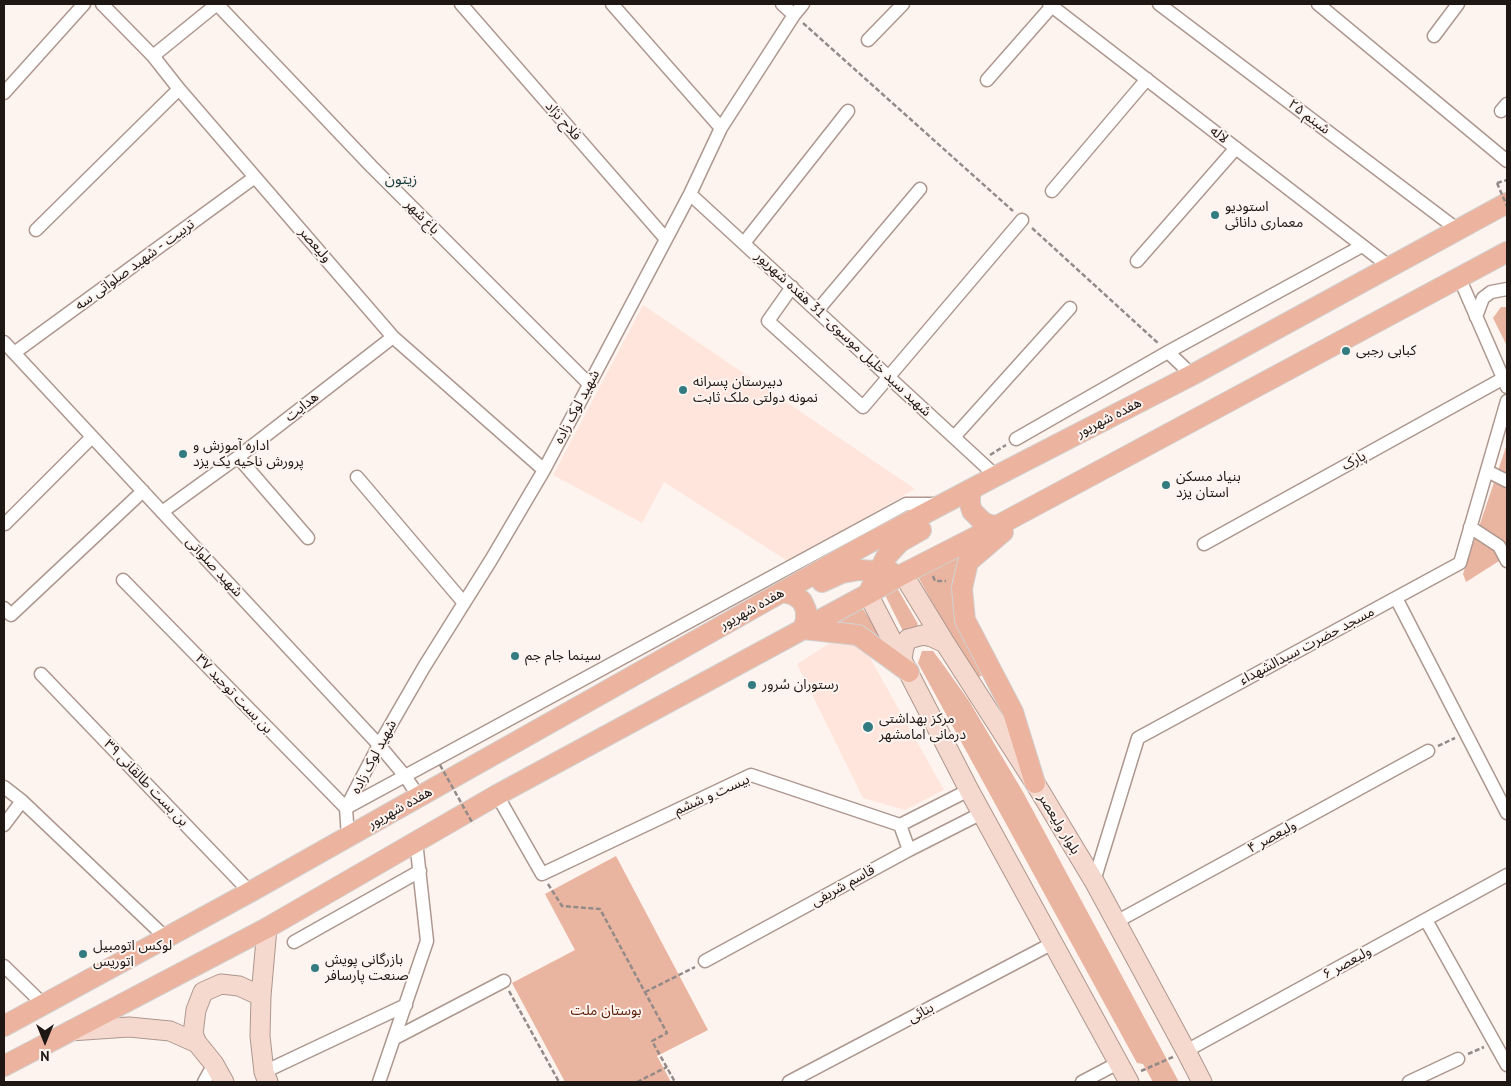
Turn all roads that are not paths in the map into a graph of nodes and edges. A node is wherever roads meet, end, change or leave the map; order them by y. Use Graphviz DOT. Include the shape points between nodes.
graph roads {
  1 [pos="84,4"];
  2 [pos="102,4"];
  3 [pos="217,4"];
  4 [pos="461,4"];
  5 [pos="612,4"];
  6 [pos="782,4"];
  7 [pos="803,4"];
  8 [pos="903,4"];
  9 [pos="1159,4"];
  10 [pos="1318,4"];
  11 [pos="1458,4"];
  12 [pos="1050,5"];
  13 [pos="794,15"];
  14 [pos="1434,36"];
  15 [pos="868,40"];
  16 [pos="153,56"];
  17 [pos="1147,79"];
  18 [pos="987,80"];
  19 [pos="179,89"];
  20 [pos="4,93"];
  21 [pos="848,111"];
  22 [pos="722,128"];
  23 [pos="1236,148"];
  24 [pos="1507,161"];
  25 [pos="255,177"];
  26 [pos="920,189"];
  27 [pos="1052,191"];
  28 [pos="690,194"];
  29 [pos="1507,204"];
  30 [pos="1022,220"];
  31 [pos="36,230"];
  32 [pos="1458,230"];
  33 [pos="666,239"];
  34 [pos="744,243"];
  35 [pos="1362,246"];
  36 [pos="1507,253"];
  37 [pos="1137,261"];
  38 [pos="1390,267"];
  39 [pos="1459,278"];
  40 [pos="792,287"];
  41 [pos="1507,289"];
  42 [pos="1070,308"];
  43 [pos="818,311"];
  44 [pos="1476,317"];
  45 [pos="394,337"];
  46 [pos="4,342"];
  47 [pos="1168,352"];
  48 [pos="14,353"];
  49 [pos="1192,376"];
  50 [pos="889,377"];
  51 [pos="1505,383"];
  52 [pos="589,384"];
  53 [pos="1507,401"];
  54 [pos="92,437"];
  55 [pos="954,437"];
  56 [pos="1016,439"];
  57 [pos="238,457"];
  58 [pos="544,470"];
  59 [pos="1487,471"];
  60 [pos="996,476"];
  61 [pos="357,477"];
  62 [pos="1507,482"];
  63 [pos="972,489"];
  64 [pos="143,491"];
  65 [pos="942,504"];
  66 [pos="1032,506"];
  67 [pos="162,512"];
  68 [pos="6,524"];
  69 [pos="998,526"];
  70 [pos="1470,528"];
  71 [pos="308,538"];
  72 [pos="1204,544"];
  73 [pos="1507,561"];
  74 [pos="879,570"];
  75 [pos="903,574"];
  76 [pos="122,580"];
  77 [pos="783,592"];
  78 [pos="868,594"];
  79 [pos="1396,598"];
  80 [pos="464,603"];
  81 [pos="736,607"];
  82 [pos="4,608"];
  83 [pos="803,629"];
  84 [pos="945,643"];
  85 [pos="906,665"];
  86 [pos="42,674"];
  87 [pos="379,745"];
  88 [pos="1428,752"];
  89 [pos="405,776"];
  90 [pos="1035,783"];
  91 [pos="4,787"];
  92 [pos="969,790"];
  93 [pos="497,795"];
  94 [pos="419,797"];
  95 [pos="22,802"];
  96 [pos="346,808"];
  97 [pos="982,813"];
  98 [pos="1507,813"];
  99 [pos="4,825"];
  100 [pos="900,826"];
  101 [pos="348,837"];
  102 [pos="416,841"];
  103 [pos="909,850"];
  104 [pos="420,871"];
  105 [pos="1507,875"];
  106 [pos="1094,881"];
  107 [pos="250,892"];
  108 [pos="1426,920"];
  109 [pos="1116,922"];
  110 [pos="267,928"];
  111 [pos="166,938"];
  112 [pos="294,942"];
  113 [pos="1053,943"];
  114 [pos="706,961"];
  115 [pos="4,966"];
  116 [pos="504,981"];
  117 [pos="261,996"];
  118 [pos="44,1005"];
  119 [pos="406,1005"];
  120 [pos="4,1026"];
  121 [pos="69,1031"];
  122 [pos="395,1038"];
  123 [pos="197,1044"];
  124 [pos="1186,1050"];
  125 [pos="1458,1059"];
  126 [pos="214,1064"];
  127 [pos="1507,1065"];
  128 [pos="4,1066"];
  129 [pos="1124,1074"];
  130 [pos="266,1077"];
  131 [pos="204,1082"];
  132 [pos="224,1082"];
  133 [pos="379,1082"];
  134 [pos="789,1082"];
  135 [pos="1082,1082"];
  136 [pos="1202,1082"];
  137 [pos="1410,1082"];
  1 -- 20 [label="street"];
  2 -- 16 [label="street, ولیعصر"];
  3 -- 16 [label="street"];
  3 -- 52 [label="street, باغ شهر" via="372,166"];
  4 -- 33 [label="street, فلاح نژاد"];
  5 -- 22 [label="street"];
  6 -- 13 [label="street"];
  7 -- 13 [label="street, شهید لوک زاده"];
  8 -- 15 [label="street"];
  9 -- 32 [label="street, شبنم ۲۵"];
  10 -- 24 [label="street"];
  11 -- 14 [label="street"];
  12 -- 17 [label="street, لاله"];
  12 -- 18 [label="street"];
  13 -- 22 [label="street, شهید لوک زاده"];
  16 -- 19 [label="street, ولیعصر"];
  17 -- 23 [label="street, لاله"];
  17 -- 27 [label="street"];
  19 -- 25 [label="street, ولیعصر"];
  19 -- 31 [label="street"];
  21 -- 34 [label="street"];
  22 -- 28 [label="street, شهید لوک زاده"];
  23 -- 35 [label="street, لاله"];
  23 -- 37 [label="street"];
  25 -- 45 [label="street, ولیعصر"];
  25 -- 48 [label="street, تربیت - شهید صلواتی سه"];
  26 -- 43 [label="street"];
  28 -- 33 [label="street, شهید لوک زاده"];
  28 -- 34 [label="street, شهید سید خلیل موسوی- 31 هفده شهریور"];
  29 -- 32 [label="main road, هفده شهریور"];
  30 -- 50 [label="street"];
  32 -- 38 [label="main road, هفده شهریور"];
  33 -- 52 [label="street, شهید لوک زاده"];
  34 -- 40 [label="street, شهید سید خلیل موسوی- 31 هفده شهریور"];
  35 -- 38 [label="street, لاله"];
  35 -- 47 [label="street"];
  36 -- 39 [label="main road"];
  38 -- 49 [label="main road, هفده شهریور"];
  39 -- 44 [label="street"];
  39 -- 66 [label="main road"];
  40 -- 43 [label="street, شهید سید خلیل موسوی- 31 هفده شهریور"];
  40 -- 50 [label="street" via="768,321 864,407"];
  41 -- 44 [label="street" via="1491,292 1483,298"];
  42 -- 55 [label="street"];
  43 -- 50 [label="street, شهید سید خلیل موسوی- 31 هفده شهریور"];
  44 -- 51 [label="street"];
  45 -- 57 [label="street, هدایت"];
  45 -- 58 [label="street, ولیعصر"];
  46 -- 48 [label="street, شهید صلواتی"];
  47 -- 49 [label="street"];
  47 -- 56 [label="street"];
  48 -- 54 [label="street, شهید صلواتی"];
  49 -- 60 [label="main road, هفده شهریور"];
  50 -- 55 [label="street, شهید سید خلیل موسوی- 31 هفده شهریور"];
  51 -- 72 [label="street, پارک"];
  52 -- 58 [label="street, شهید لوک زاده"];
  53 -- 59 [label="street, مسجد حضرت سیدالشهداء"];
  54 -- 64 [label="street, شهید صلواتی"];
  54 -- 68 [label="street"];
  55 -- 60 [label="street, شهید سید خلیل موسوی- 31 هفده شهریور"];
  57 -- 67 [label="street, هدایت"];
  57 -- 71 [label="street"];
  58 -- 80 [label="street, شهید لوک زاده"];
  59 -- 62 [label="street"];
  59 -- 70 [label="street, مسجد حضرت سیدالشهداء"];
  60 -- 63 [label="main road, هفده شهریور"];
  61 -- 80 [label="street"];
  63 -- 65 [label="main road, هفده شهریور"];
  63 -- 69 [label="main road" via="972,511 983,522"];
  63 -- 74 [label="main road" via="951,513 900,542"];
  64 -- 67 [label="street, شهید صلواتی"];
  64 -- 82 [label="street" via="10,615"];
  65 -- 77 [label="main road, هفده شهریور"];
  65 -- 81 [label="street" via="906,504"];
  66 -- 69 [label="main road"];
  66 -- 90 [label="main road" via="968,562 962,588 965,620 1014,712"];
  67 -- 87 [label="street, شهید صلواتی"];
  69 -- 75 [label="main road"];
  70 -- 73 [label="street" via="1499,546"];
  70 -- 79 [label="street, مسجد حضرت سیدالشهداء" via="1460,563"];
  74 -- 75 [label="main road"];
  74 -- 77 [label="main road" via="842,573 807,588"];
  74 -- 78 [label="main road"];
  75 -- 78 [label="main road"];
  75 -- 84 [label="main road, بلوار ولیعصر"];
  76 -- 96 [label="street, بن بست توحید ۳۷"];
  77 -- 81 [label="main road, هفده شهریور"];
  77 -- 83 [label="main road" via="802,602 806,610"];
  78 -- 83 [label="main road"];
  78 -- 85 [label="main road"];
  79 -- 98 [label="street"];
  79 -- 106 [label="street, مسجد حضرت سیدالشهداء" via="1138,738"];
  80 -- 87 [label="street, شهید لوک زاده"];
  81 -- 89 [label="street"];
  81 -- 94 [label="main road, هفده شهریور"];
  83 -- 85 [label="main road" via="858,635"];
  83 -- 93 [label="main road"];
  84 -- 85 [label="main road" via="923,635 908,639 904,647"];
  84 -- 90 [label="main road, بلوار ولیعصر"];
  85 -- 92 [label="main road"];
  86 -- 107 [label="street, بن‌ بست طالقانی ۳۹"];
  87 -- 89 [label="street, شهید صلواتی"];
  87 -- 96 [label="street, شهید لوک زاده"];
  88 -- 109 [label="street, ولیعصر ۴"];
  89 -- 94 [label="street, شهید صلواتی"];
  89 -- 96 [label="street"];
  90 -- 106 [label="main road, بلوار ولیعصر"];
  91 -- 95 [label="street"];
  92 -- 97 [label="main road"];
  92 -- 100 [label="street"];
  93 -- 100 [label="street, بیست و ششم" via="542,874 752,774"];
  93 -- 102 [label="main road"];
  94 -- 101 [label="main road, هفده شهریور"];
  95 -- 99 [label="street"];
  95 -- 111 [label="street"];
  96 -- 101 [label="street"];
  97 -- 103 [label="street, قاسم شریفی"];
  97 -- 113 [label="main road"];
  100 -- 103 [label="street"];
  101 -- 107 [label="main road, هفده شهریور"];
  102 -- 104 [label="street"];
  102 -- 110 [label="main road"];
  103 -- 114 [label="street, قاسم شریفی"];
  104 -- 112 [label="street"];
  104 -- 119 [label="street" via="427,941"];
  105 -- 108 [label="street, ولیعصر ۶"];
  106 -- 109 [label="main road, بلوار ولیعصر"];
  107 -- 111 [label="main road, هفده شهریور"];
  108 -- 124 [label="street, ولیعصر ۶"];
  108 -- 127 [label="street"];
  109 -- 124 [label="main road, بلوار ولیعصر"];
  110 -- 117 [label="main road"];
  110 -- 121 [label="main road"];
  111 -- 118 [label="main road, هفده شهریور"];
  113 -- 129 [label="main road"];
  113 -- 134 [label="street, بنائی"];
  115 -- 118 [label="street"];
  116 -- 122 [label="street"];
  117 -- 123 [label="main road" via="239,986 222,984 203,992 196,1010 193,1034"];
  117 -- 130 [label="main road" via="260,1036"];
  118 -- 120 [label="main road, هفده شهریور"];
  119 -- 122 [label="street"];
  119 -- 130 [label="street"];
  121 -- 123 [label="main road" via="129,1027 170,1031"];
  121 -- 128 [label="main road"];
  122 -- 133 [label="street"];
  123 -- 126 [label="main road"];
  124 -- 136 [label="main road, بلوار ولیعصر"];
  125 -- 137 [label="street"];
  126 -- 131 [label="street"];
  126 -- 132 [label="main road"];
  129 -- 135 [label="street"];
}
